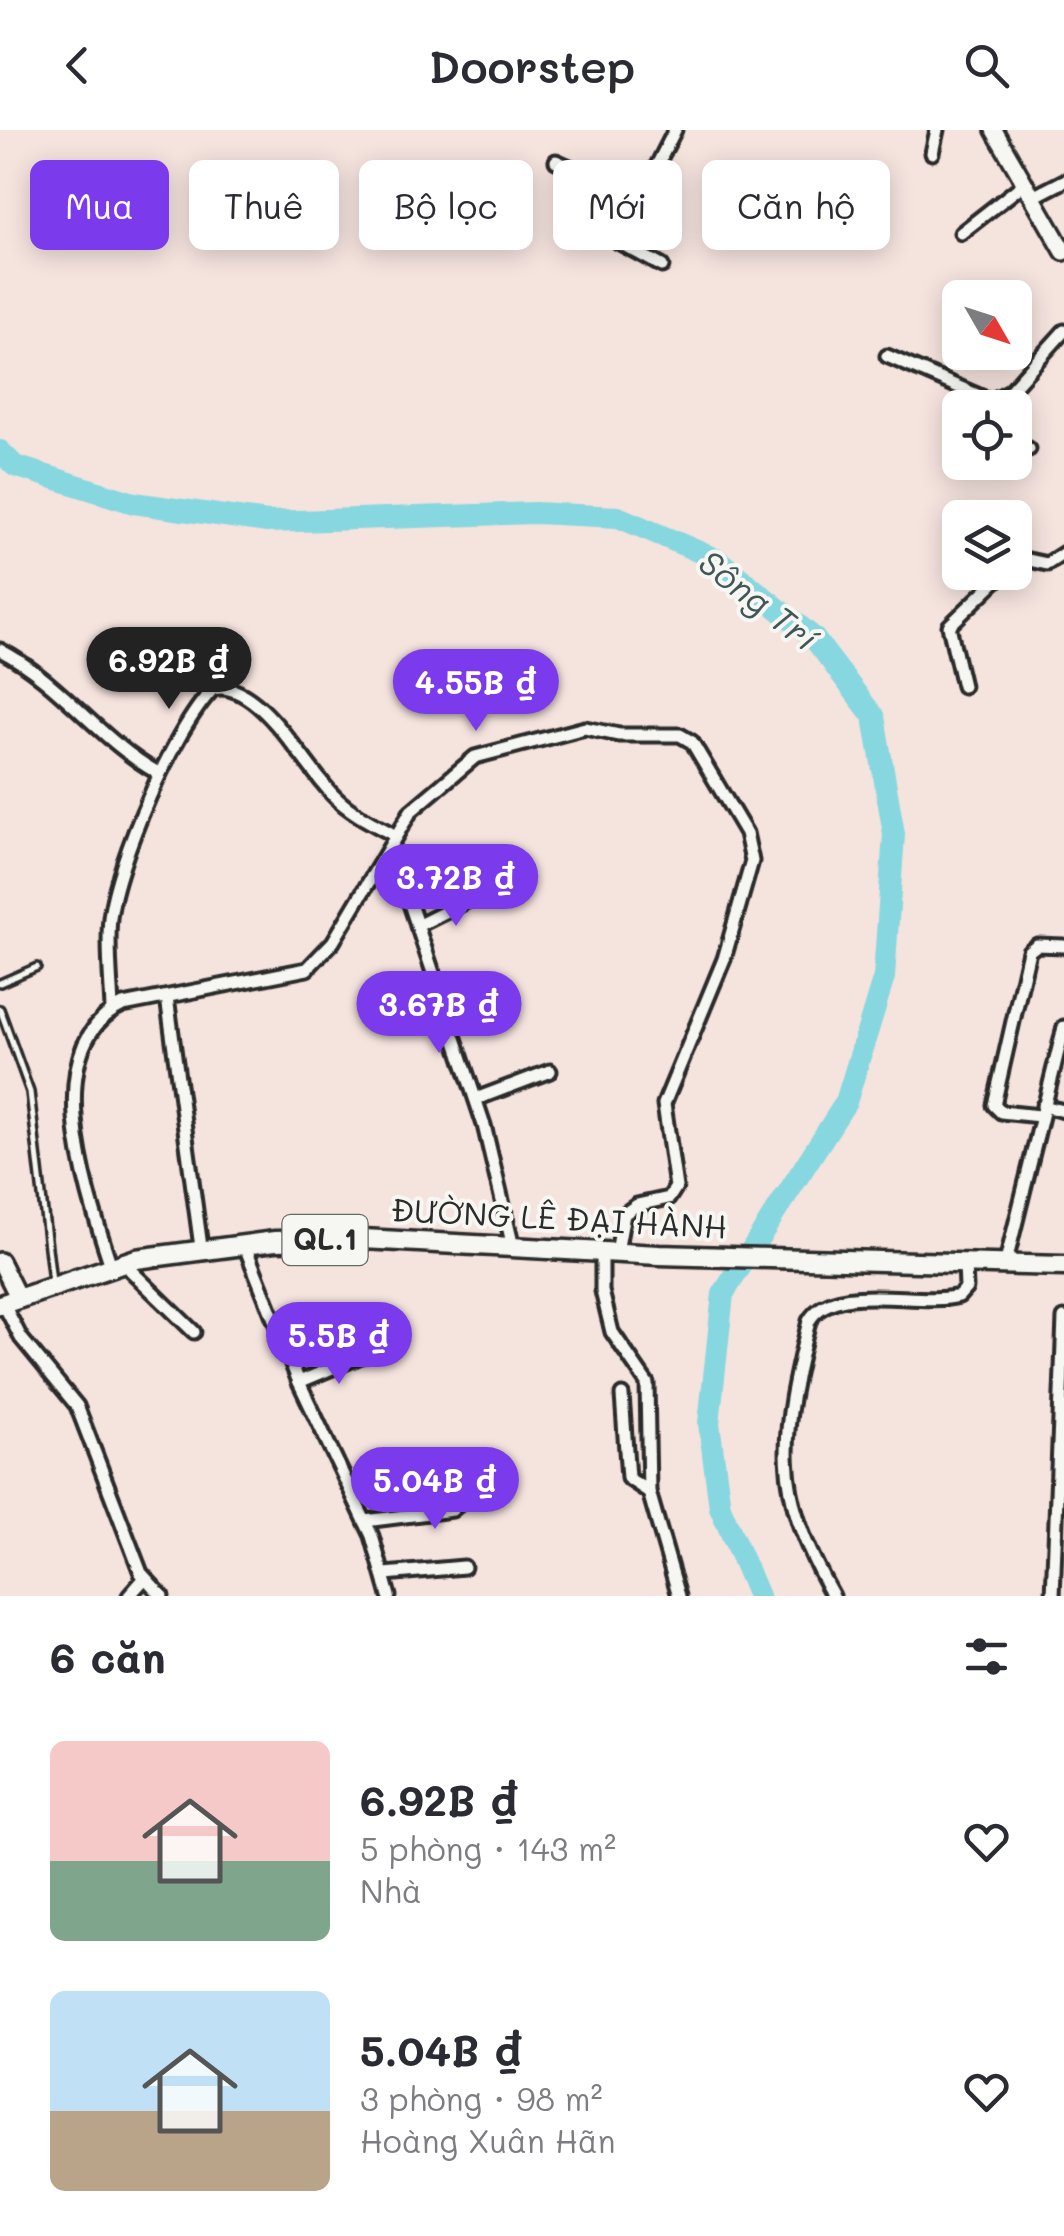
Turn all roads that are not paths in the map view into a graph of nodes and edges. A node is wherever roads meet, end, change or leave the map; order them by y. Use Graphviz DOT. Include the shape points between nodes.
graph roads {
  1 [pos="675,130"];
  2 [pos="937,130"];
  3 [pos="994,130"];
  4 [pos="932,153"];
  5 [pos="661,160"];
  6 [pos="1064,181"];
  7 [pos="1029,190"];
  8 [pos="961,233"];
  9 [pos="633,250"];
  10 [pos="1064,252"];
  11 [pos="662,266"];
  12 [pos="1064,332"];
  13 [pos="887,356"];
  14 [pos="959,390"];
  15 [pos="1011,390"];
  16 [pos="1064,553"];
  17 [pos="1032,561"];
  18 [pos="986,590"];
  19 [pos="0,650"];
  20 [pos="963,686"];
  21 [pos="158,773"];
  22 [pos="394,835"];
  23 [pos="386,854"];
  24 [pos="477,896"];
  25 [pos="417,926"];
  26 [pos="1064,946"];
  27 [pos="37,967"];
  28 [pos="0,984"];
  29 [pos="167,997"];
  30 [pos="0,1010"];
  31 [pos="112,1010"];
  32 [pos="2,1020"];
  33 [pos="1064,1027"];
  34 [pos="550,1071"];
  35 [pos="476,1099"];
  36 [pos="1064,1110"];
  37 [pos="1041,1111"];
  38 [pos="244,1244"];
  39 [pos="201,1247"];
  40 [pos="514,1247"];
  41 [pos="610,1252"];
  42 [pos="0,1261"];
  43 [pos="117,1264"];
  44 [pos="965,1264"];
  45 [pos="1005,1266"];
  46 [pos="1064,1266"];
  47 [pos="53,1285"];
  48 [pos="7,1302"];
  49 [pos="1064,1318"];
  50 [pos="194,1332"];
  51 [pos="366,1354"];
  52 [pos="299,1382"];
  53 [pos="1063,1387"];
  54 [pos="622,1395"];
  55 [pos="475,1490"];
  56 [pos="649,1492"];
  57 [pos="365,1521"];
  58 [pos="1060,1527"];
  59 [pos="464,1567"];
  60 [pos="385,1574"];
  61 [pos="144,1579"];
  62 [pos="129,1596"];
  63 [pos="162,1596"];
  64 [pos="389,1596"];
  65 [pos="679,1596"];
  66 [pos="833,1596"];
  67 [pos="1053,1596"];
  1 -- 5 [label="street"];
  2 -- 4 [label="street"];
  3 -- 7 [label="street"];
  6 -- 7 [label="street"];
  7 -- 8 [label="street"];
  7 -- 10 [label="street"];
  9 -- 11 [label="street"];
  12 -- 15 [label="street"];
  13 -- 14 [label="street"];
  16 -- 17 [label="street" via="1048,564"];
  18 -- 20 [label="street" via="949,626"];
  19 -- 21 [label="street" via="42,674"];
  21 -- 22 [label="street" via="205,697 212,689 229,688 272,720 340,803"];
  21 -- 31 [label="street" via="114,896"];
  22 -- 23 [label="street"];
  22 -- 41 [label="street" via="436,787 476,757 584,728 684,736 746,833 752,861 743,898 664,1104 676,1187 669,1198 624,1214"];
  23 -- 25 [label="street"];
  23 -- 29 [label="street" via="333,942 307,969"];
  24 -- 25 [label="street"];
  25 -- 35 [label="street"];
  26 -- 37 [label="street" via="1028,951 994,1104 1001,1112"];
  27 -- 28 [label="lane"];
  29 -- 31 [label="street"];
  29 -- 39 [label="street"];
  30 -- 32 [label="lane"];
  31 -- 43 [label="street" via="80,1054 76,1103 81,1168"];
  32 -- 47 [label="lane" via="34,1114"];
  33 -- 37 [label="street"];
  34 -- 35 [label="street"];
  35 -- 40 [label="street"];
  36 -- 37 [label="street"];
  37 -- 45 [label="street"];
  38 -- 39 [label="main road, ĐƯỜNG LÊ ĐẠI HÀNH / QL.1"];
  38 -- 40 [label="main road, ĐƯỜNG LÊ ĐẠI HÀNH / QL.1" via="364,1240"];
  38 -- 52 [label="street"];
  39 -- 43 [label="main road, ĐƯỜNG LÊ ĐẠI HÀNH / QL.1"];
  40 -- 41 [label="main road, ĐƯỜNG LÊ ĐẠI HÀNH / QL.1"];
  41 -- 44 [label="main road, ĐƯỜNG LÊ ĐẠI HÀNH / QL.1"];
  41 -- 56 [label="street" via="602,1290 612,1332 647,1383"];
  42 -- 48 [label="street"];
  43 -- 47 [label="main road, ĐƯỜNG LÊ ĐẠI HÀNH / QL.1"];
  43 -- 50 [label="street"];
  44 -- 45 [label="main road, ĐƯỜNG LÊ ĐẠI HÀNH / QL.1"];
  44 -- 66 [label="street" via="966,1288 959,1296 844,1299 818,1307 809,1321 786,1421 786,1480 801,1531"];
  45 -- 46 [label="main road, ĐƯỜNG LÊ ĐẠI HÀNH / QL.1"];
  47 -- 48 [label="main road, ĐƯỜNG LÊ ĐẠI HÀNH / QL.1"];
  48 -- 61 [label="street" via="21,1338 83,1417"];
  49 -- 53 [label="street"];
  51 -- 52 [label="street"];
  52 -- 57 [label="street"];
  53 -- 58 [label="street"];
  54 -- 56 [label="street" via="628,1478"];
  55 -- 57 [label="street" via="452,1510"];
  56 -- 65 [label="street"];
  57 -- 60 [label="street"];
  58 -- 67 [label="street"];
  59 -- 60 [label="street"];
  60 -- 64 [label="street"];
  61 -- 62 [label="street"];
  61 -- 63 [label="street"];
}
